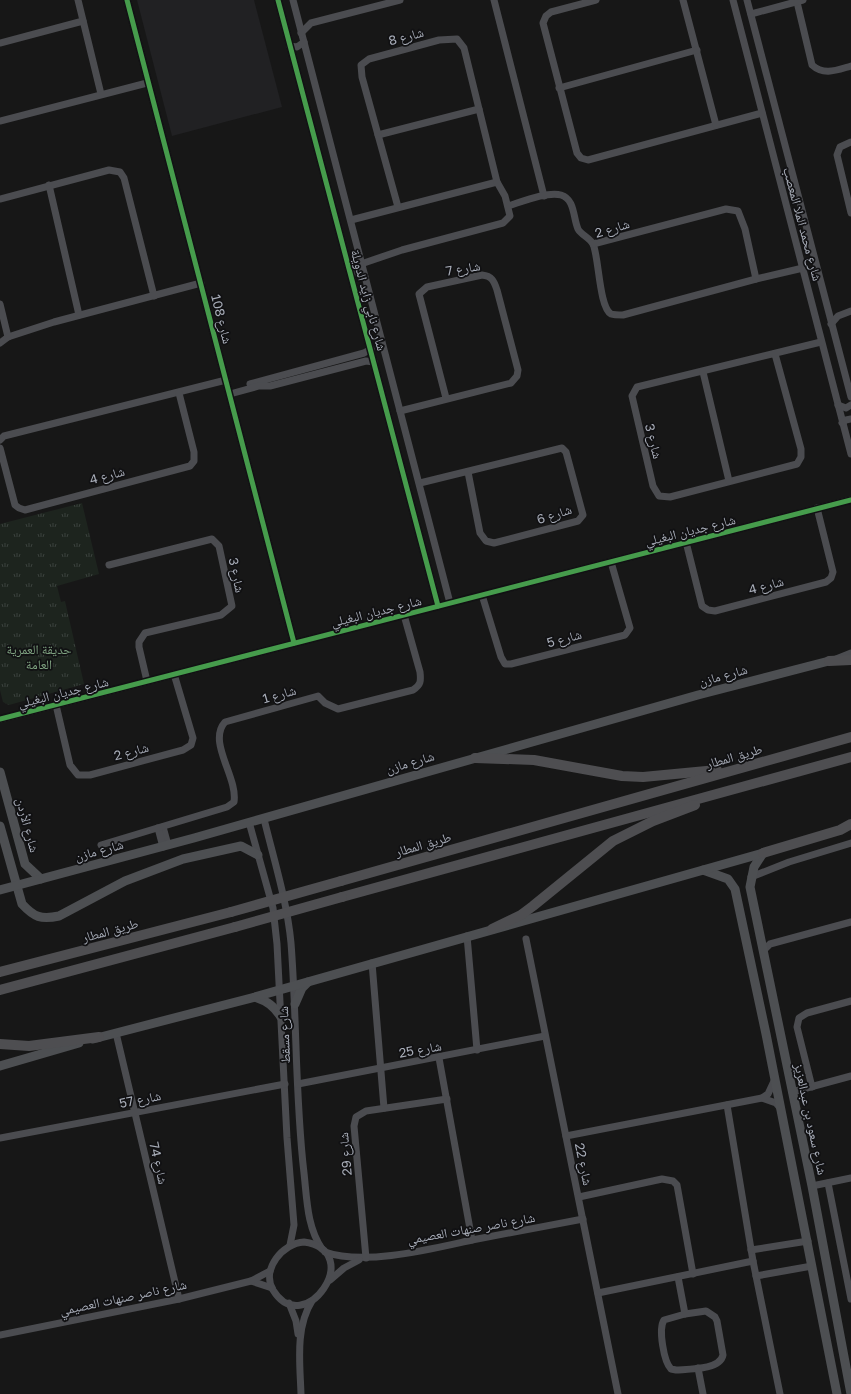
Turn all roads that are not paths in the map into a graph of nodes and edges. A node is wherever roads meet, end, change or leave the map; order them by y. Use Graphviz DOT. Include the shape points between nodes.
graph roads {
  1 [pos="78,0"];
  2 [pos="127,0"];
  3 [pos="278,0"];
  4 [pos="293,0"];
  5 [pos="400,0"];
  6 [pos="494,0"];
  7 [pos="596,0"];
  8 [pos="683,0"];
  9 [pos="733,0"];
  10 [pos="747,0"];
  11 [pos="800,1"];
  12 [pos="751,14"];
  13 [pos="298,19"];
  14 [pos="83,21"];
  15 [pos="310,23"];
  16 [pos="301,34"];
  17 [pos="304,42"];
  18 [pos="0,43"];
  19 [pos="290,46"];
  20 [pos="697,50"];
  21 [pos="851,66"];
  22 [pos="147,83"];
  23 [pos="559,88"];
  24 [pos="101,94"];
  25 [pos="479,109"];
  26 [pos="762,113"];
  27 [pos="0,121"];
  28 [pos="716,125"];
  29 [pos="378,135"];
  30 [pos="851,142"];
  31 [pos="786,151"];
  32 [pos="774,158"];
  33 [pos="497,182"];
  34 [pos="48,185"];
  35 [pos="544,196"];
  36 [pos="0,199"];
  37 [pos="508,206"];
  38 [pos="398,207"];
  39 [pos="851,213"];
  40 [pos="351,220"];
  41 [pos="593,244"];
  42 [pos="361,264"];
  43 [pos="349,268"];
  44 [pos="803,268"];
  45 [pos="756,279"];
  46 [pos="201,283"];
  47 [pos="367,286"];
  48 [pos="355,290"];
  49 [pos="154,296"];
  50 [pos="0,304"];
  51 [pos="827,309"];
  52 [pos="851,311"];
  53 [pos="843,313"];
  54 [pos="79,315"];
  55 [pos="831,324"];
  56 [pos="8,336"];
  57 [pos="821,342"];
  58 [pos="0,343"];
  59 [pos="371,349"];
  60 [pos="775,354"];
  61 [pos="342,359"];
  62 [pos="374,362"];
  63 [pos="344,366"];
  64 [pos="703,372"];
  65 [pos="268,378"];
  66 [pos="226,380"];
  67 [pos="270,386"];
  68 [pos="229,392"];
  69 [pos="179,393"];
  70 [pos="446,398"];
  71 [pos="851,398"];
  72 [pos="838,405"];
  73 [pos="851,405"];
  74 [pos="400,411"];
  75 [pos="851,419"];
  76 [pos="842,423"];
  77 [pos="0,440"];
  78 [pos="0,448"];
  79 [pos="851,454"];
  80 [pos="468,472"];
  81 [pos="729,482"];
  82 [pos="420,483"];
  83 [pos="851,500"];
  84 [pos="817,508"];
  85 [pos="431,528"];
  86 [pos="418,530"];
  87 [pos="686,542"];
  88 [pos="436,545"];
  89 [pos="423,548"];
  90 [pos="611,562"];
  91 [pos="109,565"];
  92 [pos="482,595"];
  93 [pos="450,603"];
  94 [pos="438,606"];
  95 [pos="404,615"];
  96 [pos="294,643"];
  97 [pos="851,653"];
  98 [pos="851,660"];
  99 [pos="828,661"];
  100 [pos="174,674"];
  101 [pos="147,681"];
  102 [pos="56,704"];
  103 [pos="0,719"];
  104 [pos="851,737"];
  105 [pos="851,757"];
  106 [pos="475,758"];
  107 [pos="735,769"];
  108 [pos="0,772"];
  109 [pos="762,780"];
  110 [pos="1,783"];
  111 [pos="264,819"];
  112 [pos="249,822"];
  113 [pos="851,824"];
  114 [pos="0,826"];
  115 [pos="160,828"];
  116 [pos="851,843"];
  117 [pos="101,845"];
  118 [pos="166,846"];
  119 [pos="763,853"];
  120 [pos="258,854"];
  121 [pos="703,870"];
  122 [pos="751,877"];
  123 [pos="41,879"];
  124 [pos="16,886"];
  125 [pos="750,887"];
  126 [pos="734,888"];
  127 [pos="0,890"];
  128 [pos="851,922"];
  129 [pos="492,929"];
  130 [pos="467,936"];
  131 [pos="526,939"];
  132 [pos="761,940"];
  133 [pos="770,944"];
  134 [pos="763,951"];
  135 [pos="372,963"];
  136 [pos="0,972"];
  137 [pos="309,981"];
  138 [pos="294,986"];
  139 [pos="0,990"];
  140 [pos="281,990"];
  141 [pos="255,997"];
  142 [pos="851,1001"];
  143 [pos="295,1004"];
  144 [pos="776,1014"];
  145 [pos="762,1016"];
  146 [pos="281,1017"];
  147 [pos="779,1031"];
  148 [pos="116,1033"];
  149 [pos="766,1034"];
  150 [pos="546,1036"];
  151 [pos="99,1037"];
  152 [pos="0,1044"];
  153 [pos="477,1050"];
  154 [pos="439,1058"];
  155 [pos="0,1066"];
  156 [pos="380,1068"];
  157 [pos="851,1076"];
  158 [pos="775,1079"];
  159 [pos="285,1084"];
  160 [pos="298,1084"];
  161 [pos="812,1087"];
  162 [pos="792,1092"];
  163 [pos="762,1098"];
  164 [pos="446,1099"];
  165 [pos="727,1105"];
  166 [pos="384,1108"];
  167 [pos="781,1109"];
  168 [pos="134,1112"];
  169 [pos="286,1119"];
  170 [pos="300,1120"];
  171 [pos="566,1136"];
  172 [pos="0,1138"];
  173 [pos="287,1138"];
  174 [pos="300,1141"];
  175 [pos="851,1178"];
  176 [pos="828,1182"];
  177 [pos="812,1186"];
  178 [pos="579,1197"];
  179 [pos="583,1219"];
  180 [pos="472,1240"];
  181 [pos="808,1241"];
  182 [pos="290,1245"];
  183 [pos="751,1250"];
  184 [pos="323,1251"];
  185 [pos="365,1258"];
  186 [pos="753,1262"];
  187 [pos="812,1266"];
  188 [pos="270,1271"];
  189 [pos="694,1274"];
  190 [pos="756,1276"];
  191 [pos="678,1277"];
  192 [pos="330,1280"];
  193 [pos="251,1281"];
  194 [pos="816,1284"];
  195 [pos="830,1285"];
  196 [pos="272,1288"];
  197 [pos="598,1294"];
  198 [pos="179,1299"];
  199 [pos="851,1299"];
  200 [pos="833,1300"];
  201 [pos="312,1301"];
  202 [pos="819,1302"];
  203 [pos="289,1303"];
  204 [pos="685,1314"];
  205 [pos="0,1335"];
  206 [pos="300,1348"];
  207 [pos="698,1368"];
  208 [pos="301,1394"];
  209 [pos="618,1394"];
  210 [pos="703,1394"];
  211 [pos="780,1394"];
  212 [pos="837,1394"];
  213 [pos="851,1394"];
  1 -- 14 [label="street"];
  2 -- 22 [label="street, شارع 108"];
  3 -- 19 [label="street, شارع نابي زايد الدويلة"];
  4 -- 13 [label="street, شارع نابي زايد الدويلة"];
  5 -- 15 [label="street"];
  6 -- 35 [label="street"];
  7 -- 23 [label="street" via="551,12 543,23"];
  8 -- 20 [label="street"];
  9 -- 26 [label="street, شارع محمد الملا المعصب"];
  10 -- 12 [label="street, شارع محمد الملا المعصب"];
  11 -- 12 [label="street"];
  11 -- 21 [label="street" via="812,65 818,71 826,72"];
  12 -- 31 [label="street, شارع محمد الملا المعصب"];
  13 -- 15 [label="street"];
  13 -- 16 [label="street, شارع نابي زايد الدويلة"];
  14 -- 18 [label="street"];
  14 -- 24 [label="street"];
  15 -- 16 [label="street"];
  16 -- 17 [label="street, شارع نابي زايد الدويلة"];
  17 -- 19 [label="street" via="297,47"];
  17 -- 40 [label="street, شارع نابي زايد الدويلة"];
  19 -- 43 [label="street, شارع نابي زايد الدويلة"];
  20 -- 23 [label="street"];
  20 -- 28 [label="street"];
  22 -- 24 [label="street"];
  22 -- 46 [label="street, شارع 108"];
  23 -- 28 [label="street" via="576,153 588,160"];
  24 -- 27 [label="street"];
  25 -- 29 [label="street"];
  25 -- 29 [label="street, شارع 8" via="464,48 457,39 439,40 368,59 361,65"];
  25 -- 33 [label="street, شارع 8"];
  26 -- 28 [label="street"];
  26 -- 32 [label="street, شارع محمد الملا المعصب"];
  29 -- 38 [label="street, شارع 8"];
  30 -- 39 [label="street" via="840,147 837,155"];
  31 -- 32 [label="street" via="783,159"];
  31 -- 51 [label="street, شارع محمد الملا المعصب"];
  32 -- 44 [label="street, شارع محمد الملا المعصب"];
  33 -- 37 [label="street, شارع 8"];
  33 -- 38 [label="street"];
  34 -- 36 [label="street"];
  34 -- 49 [label="street" via="109,170 120,172 124,178"];
  34 -- 54 [label="street"];
  35 -- 37 [label="street"];
  35 -- 41 [label="street" via="560,194 569,201 578,230"];
  37 -- 42 [label="street" via="510,216 503,223 402,250"];
  38 -- 40 [label="street"];
  40 -- 42 [label="street, شارع نابي زايد الدويلة"];
  41 -- 45 [label="street, شارع 2" via="726,209 738,211 746,229"];
  41 -- 45 [label="street, شارع 2" via="607,310 612,314 623,315"];
  42 -- 43 [label="street" via="361,269 356,273"];
  42 -- 47 [label="street, شارع نابي زايد الدويلة"];
  43 -- 48 [label="street, شارع نابي زايد الدويلة"];
  44 -- 45 [label="street, شارع 2"];
  44 -- 57 [label="street, شارع محمد الملا المعصب"];
  46 -- 49 [label="street"];
  46 -- 66 [label="street, شارع 108"];
  47 -- 48 [label="street" via="357,281"];
  47 -- 74 [label="street, شارع نابي زايد الدويلة"];
  48 -- 59 [label="street, شارع نابي زايد الدويلة"];
  49 -- 54 [label="street"];
  50 -- 56 [label="street"];
  51 -- 53 [label="street"];
  51 -- 55 [label="street, شارع محمد الملا المعصب"];
  52 -- 53 [label="street"];
  53 -- 55 [label="street"];
  54 -- 56 [label="street"];
  55 -- 71 [label="street, شارع محمد الملا المعصب"];
  56 -- 58 [label="street"];
  57 -- 60 [label="street, شارع 3"];
  57 -- 72 [label="street, شارع محمد الملا المعصب"];
  59 -- 61 [label="street"];
  59 -- 62 [label="street, شارع نابي زايد الدويلة"];
  60 -- 64 [label="street, شارع 3"];
  60 -- 81 [label="street, شارع 3" via="801,457 797,464"];
  61 -- 63 [label="street"];
  61 -- 65 [label="street"];
  62 -- 63 [label="street" via="366,361"];
  62 -- 86 [label="street, شارع نابي زايد الدويلة"];
  63 -- 67 [label="street"];
  64 -- 81 [label="street"];
  64 -- 81 [label="street, شارع 3" via="637,387 632,396 636,420 653,486 659,496 670,497"];
  65 -- 67 [label="street"];
  65 -- 68 [label="street"];
  66 -- 68 [label="street, شارع 108"];
  66 -- 69 [label="street"];
  67 -- 68 [label="street"];
  68 -- 96 [label="street, شارع 108"];
  69 -- 77 [label="street" via="79,416 4,436"];
  69 -- 78 [label="street, شارع 4" via="194,452 194,461 190,466 25,510 15,505"];
  70 -- 70 [label="street, شارع 7" via="511,382 517,376 518,370 497,290 494,280 489,276 482,274 427,287 419,294"];
  70 -- 74 [label="street, شارع 7"];
  72 -- 73 [label="street" via="846,408"];
  72 -- 76 [label="street, شارع محمد الملا المعصب"];
  74 -- 82 [label="street, شارع نابي زايد الدويلة"];
  75 -- 76 [label="street"];
  76 -- 79 [label="street, شارع محمد الملا المعصب"];
  80 -- 80 [label="street, شارع 6" via="562,448 566,452 583,515 578,521 494,543 486,541 480,533"];
  80 -- 82 [label="street, شارع 6"];
  82 -- 85 [label="street, شارع نابي زايد الدويلة"];
  83 -- 84 [label="street, شارع جديان البغيلي"];
  84 -- 87 [label="street, شارع جديان البغيلي"];
  84 -- 87 [label="street, شارع 4" via="833,572 831,578 826,582 715,611 702,606"];
  85 -- 86 [label="street" via="427,534"];
  85 -- 88 [label="street, شارع نابي زايد الدويلة"];
  86 -- 89 [label="street, شارع نابي زايد الدويلة"];
  87 -- 90 [label="street, شارع جديان البغيلي"];
  88 -- 89 [label="street" via="430,544"];
  88 -- 93 [label="street, شارع نابي زايد الدويلة"];
  89 -- 94 [label="street, شارع نابي زايد الدويلة"];
  90 -- 92 [label="street, شارع جديان البغيلي"];
  90 -- 92 [label="street, شارع 5" via="630,628 625,635 505,664"];
  91 -- 101 [label="street, شارع 3" via="212,539 219,546 232,606 221,614 145,633 139,647"];
  92 -- 93 [label="street, شارع جديان البغيلي"];
  93 -- 94 [label="street, شارع جديان البغيلي"];
  94 -- 95 [label="street, شارع جديان البغيلي"];
  95 -- 96 [label="street, شارع جديان البغيلي"];
  95 -- 115 [label="street, شارع 1" via="420,672 419,687 338,708 325,703 318,696 225,722 219,728 219,741 236,792 234,802 227,807"];
  96 -- 100 [label="street, شارع جديان البغيلي"];
  97 -- 99 [label="street"];
  98 -- 99 [label="highway"];
  99 -- 106 [label="main road, شارع مازن"];
  100 -- 101 [label="street, شارع جديان البغيلي"];
  100 -- 102 [label="street, شارع 2" via="193,738 191,745 183,750 90,775 78,775 70,765"];
  101 -- 102 [label="street, شارع جديان البغيلي"];
  102 -- 103 [label="street, شارع جديان البغيلي"];
  104 -- 107 [label="highway, طريق المطار"];
  105 -- 109 [label="highway"];
  106 -- 107 [label="highway" via="534,760 622,776 643,777"];
  106 -- 111 [label="main road, شارع مازن"];
  107 -- 136 [label="highway, طريق المطار, bridge" via="231,912"];
  108 -- 110 [label="main road, شارع الأردن"];
  109 -- 129 [label="highway" via="653,820 624,835 604,848 521,915"];
  109 -- 139 [label="highway, bridge"];
  110 -- 123 [label="main road, شارع الأردن" via="25,864"];
  111 -- 112 [label="main road, شارع مازن"];
  111 -- 138 [label="street, شارع مسقط" via="286,906"];
  112 -- 118 [label="main road, شارع مازن"];
  112 -- 120 [label="street, شارع مسقط"];
  113 -- 119 [label="highway" via="840,830"];
  114 -- 124 [label="main road, شارع الأردن"];
  115 -- 117 [label="street, شارع 1"];
  115 -- 118 [label="street"];
  116 -- 122 [label="street"];
  118 -- 123 [label="main road, شارع مازن"];
  119 -- 121 [label="main road"];
  119 -- 122 [label="main road, شارع سعود بن عبدالعزيز"];
  120 -- 124 [label="main road, شارع الأردن" via="241,846 182,859 125,881 59,916 48,919 30,914 22,904"];
  120 -- 140 [label="street, شارع مسقط" via="272,908"];
  121 -- 126 [label="main road" via="728,880"];
  121 -- 129 [label="main road"];
  122 -- 125 [label="main road, شارع سعود بن عبدالعزيز"];
  123 -- 124 [label="main road, شارع مازن"];
  124 -- 127 [label="main road, شارع مازن"];
  125 -- 126 [label="main road" via="742,885"];
  125 -- 132 [label="main road, شارع سعود بن عبدالعزيز"];
  126 -- 145 [label="main road, شارع سعود بن عبدالعزيز"];
  128 -- 133 [label="street"];
  129 -- 130 [label="main road"];
  130 -- 135 [label="main road"];
  130 -- 153 [label="street"];
  131 -- 150 [label="street, شارع 22"];
  132 -- 133 [label="street"];
  132 -- 134 [label="main road, شارع سعود بن عبدالعزيز"];
  133 -- 134 [label="street"];
  134 -- 144 [label="main road, شارع سعود بن عبدالعزيز"];
  135 -- 137 [label="main road"];
  135 -- 156 [label="street"];
  137 -- 138 [label="main road"];
  137 -- 143 [label="main road" via="302,988"];
  138 -- 140 [label="main road"];
  138 -- 143 [label="street, شارع مسقط"];
  140 -- 141 [label="main road"];
  140 -- 146 [label="street, شارع مسقط"];
  141 -- 146 [label="main road" via="266,1000 275,1007"];
  141 -- 148 [label="main road"];
  142 -- 161 [label="street" via="807,1013 799,1018 797,1028"];
  143 -- 160 [label="street, شارع مسقط"];
  144 -- 145 [label="main road" via="769,1020"];
  144 -- 147 [label="main road, شارع سعود بن عبدالعزيز"];
  145 -- 149 [label="main road, شارع سعود بن عبدالعزيز"];
  146 -- 159 [label="street, شارع مسقط"];
  147 -- 149 [label="main road" via="772,1029"];
  147 -- 162 [label="main road, شارع سعود بن عبدالعزيز"];
  148 -- 151 [label="main road"];
  148 -- 168 [label="street, شارع 74"];
  149 -- 158 [label="main road, شارع سعود بن عبدالعزيز"];
  150 -- 153 [label="street, شارع 25"];
  150 -- 171 [label="street, شارع 22"];
  151 -- 152 [label="highway" via="29,1046"];
  151 -- 155 [label="main road"];
  153 -- 154 [label="street, شارع 25"];
  154 -- 156 [label="street, شارع 25"];
  154 -- 164 [label="street"];
  156 -- 160 [label="street, شارع 25"];
  156 -- 166 [label="street"];
  157 -- 161 [label="street"];
  158 -- 163 [label="street" via="768,1094"];
  158 -- 167 [label="main road, شارع سعود بن عبدالعزيز"];
  159 -- 168 [label="street, شارع 57"];
  159 -- 169 [label="street, شارع مسقط"];
  160 -- 170 [label="street, شارع مسقط"];
  161 -- 162 [label="street"];
  162 -- 177 [label="main road, شارع سعود بن عبدالعزيز"];
  163 -- 165 [label="street"];
  163 -- 167 [label="street" via="776,1103"];
  164 -- 166 [label="street, شارع 29"];
  164 -- 180 [label="street"];
  165 -- 171 [label="street"];
  165 -- 183 [label="street"];
  166 -- 185 [label="street, شارع 29" via="366,1111 356,1117 354,1126"];
  167 -- 181 [label="main road, شارع سعود بن عبدالعزيز"];
  168 -- 172 [label="street, شارع 57"];
  168 -- 198 [label="street, شارع 74"];
  169 -- 170 [label="street" via="292,1125"];
  169 -- 173 [label="street, شارع مسقط"];
  170 -- 174 [label="street, شارع مسقط"];
  171 -- 178 [label="street, شارع 22"];
  173 -- 174 [label="street" via="294,1137"];
  173 -- 182 [label="street, شارع مسقط" via="294,1225"];
  174 -- 184 [label="street, شارع مسقط" via="310,1224"];
  175 -- 176 [label="street"];
  176 -- 177 [label="street"];
  176 -- 199 [label="street"];
  177 -- 195 [label="main road, شارع سعود بن عبدالعزيز"];
  178 -- 179 [label="street, شارع 22"];
  178 -- 189 [label="street" via="662,1179 674,1180"];
  179 -- 180 [label="street, شارع ناصر صنهات العصيمي"];
  179 -- 197 [label="street, شارع 22"];
  180 -- 185 [label="street, شارع ناصر صنهات العصيمي"];
  181 -- 183 [label="street"];
  181 -- 187 [label="main road, شارع سعود بن عبدالعزيز"];
  182 -- 184 [label="street" via="304,1242 314,1244"];
  182 -- 188 [label="street" via="272,1264"];
  183 -- 186 [label="street"];
  184 -- 185 [label="street, شارع ناصر صنهات العصيمي" via="345,1258"];
  184 -- 192 [label="street" via="330,1262"];
  185 -- 192 [label="street, شارع ناصر صنهات العصيمي" via="344,1268"];
  186 -- 189 [label="street"];
  186 -- 190 [label="street"];
  187 -- 190 [label="street"];
  187 -- 194 [label="main road, شارع سعود بن عبدالعزيز"];
  188 -- 193 [label="street, شارع ناصر صنهات العصيمي"];
  188 -- 196 [label="street"];
  189 -- 191 [label="street"];
  190 -- 211 [label="street"];
  191 -- 197 [label="street"];
  191 -- 204 [label="street"];
  192 -- 201 [label="street"];
  193 -- 196 [label="street"];
  193 -- 198 [label="street, شارع ناصر صنهات العصيمي"];
  194 -- 195 [label="main road" via="822,1289"];
  194 -- 202 [label="main road, شارع سعود بن عبدالعزيز"];
  195 -- 200 [label="main road, شارع سعود بن عبدالعزيز"];
  196 -- 203 [label="street" via="279,1297"];
  197 -- 209 [label="street, شارع 22"];
  198 -- 205 [label="street, شارع ناصر صنهات العصيمي"];
  200 -- 202 [label="main road" via="826,1297"];
  200 -- 213 [label="main road, شارع سعود بن عبدالعزيز"];
  201 -- 203 [label="street" via="300,1305"];
  201 -- 206 [label="street" via="303,1320"];
  202 -- 212 [label="main road, شارع سعود بن عبدالعزيز"];
  203 -- 206 [label="street" via="296,1321"];
  204 -- 207 [label="street" via="668,1318 662,1324 666,1362 671,1369 676,1370"];
  204 -- 207 [label="street" via="706,1311 717,1321 722,1359 719,1363"];
  206 -- 208 [label="street"];
  207 -- 210 [label="street"];
}
